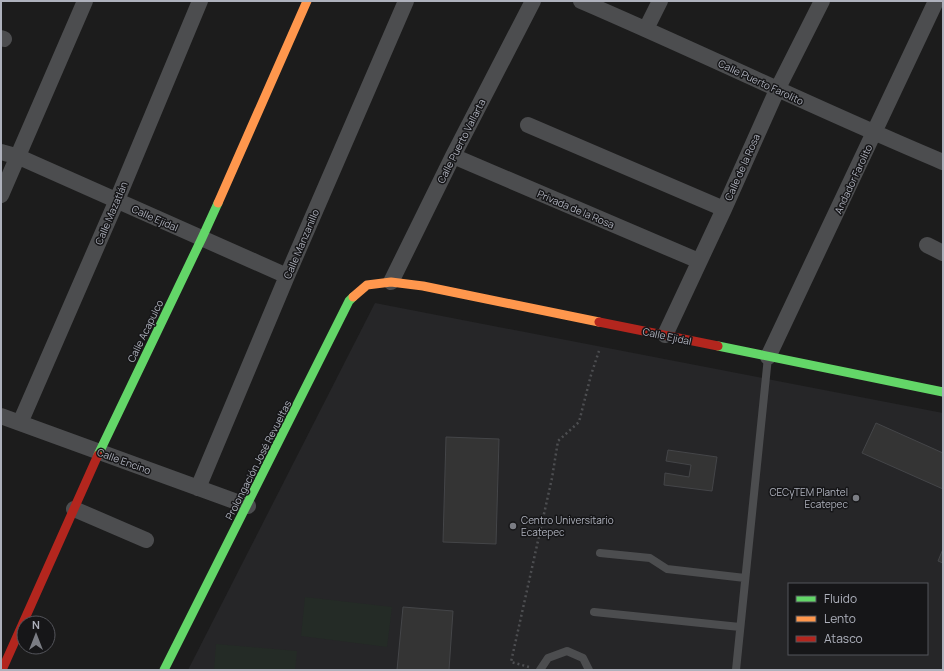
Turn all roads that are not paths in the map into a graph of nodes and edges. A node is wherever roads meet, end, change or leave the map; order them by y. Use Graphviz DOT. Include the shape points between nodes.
graph roads {
  1 [pos="85,1"];
  2 [pos="200,1"];
  3 [pos="307,1"];
  4 [pos="406,1"];
  5 [pos="533,1"];
  6 [pos="581,1"];
  7 [pos="660,1"];
  8 [pos="822,1"];
  9 [pos="936,1"];
  10 [pos="646,29"];
  11 [pos="777,90"];
  12 [pos="528,125"];
  13 [pos="875,133"];
  14 [pos="1,152"];
  15 [pos="453,156"];
  16 [pos="18,157"];
  17 [pos="943,162"];
  18 [pos="1,195"];
  19 [pos="117,200"];
  20 [pos="724,209"];
  21 [pos="202,238"];
  22 [pos="927,245"];
  23 [pos="943,253"];
  24 [pos="700,262"];
  25 [pos="287,276"];
  26 [pos="391,282"];
  27 [pos="665,335"];
  28 [pos="768,357"];
  29 [pos="943,392"];
  30 [pos="1,416"];
  31 [pos="20,423"];
  32 [pos="99,452"];
  33 [pos="198,488"];
  34 [pos="248,506"];
  35 [pos="74,509"];
  36 [pos="146,540"];
  37 [pos="600,553"];
  38 [pos="745,578"];
  39 [pos="594,612"];
  40 [pos="740,627"];
  41 [pos="2,670"];
  42 [pos="164,670"];
  43 [pos="540,670"];
  44 [pos="589,670"];
  45 [pos="736,670"];
  1 -- 16 [label="street"];
  2 -- 19 [label="street, Calle Mazatlán"];
  3 -- 21 [label="street, Calle Acapulco"];
  4 -- 25 [label="street, Calle Manzanillo"];
  5 -- 15 [label="street, Calle Puerto Vallarta"];
  6 -- 10 [label="street, Calle Puerto Farolito"];
  7 -- 10 [label="street"];
  8 -- 11 [label="street, Calle de la Rosa"];
  9 -- 13 [label="street, Andador Farolito"];
  10 -- 11 [label="street, Calle Puerto Farolito"];
  11 -- 13 [label="street, Calle Puerto Farolito"];
  11 -- 20 [label="street, Calle de la Rosa"];
  12 -- 20 [label="street"];
  13 -- 17 [label="street, Calle Puerto Farolito"];
  13 -- 28 [label="street, Andador Farolito"];
  14 -- 16 [label="street, Calle Ejidal"];
  15 -- 24 [label="street, Privada de la Rosa"];
  15 -- 26 [label="street, Calle Puerto Vallarta"];
  16 -- 18 [label="street"];
  16 -- 19 [label="street, Calle Ejidal"];
  19 -- 21 [label="street, Calle Ejidal"];
  19 -- 31 [label="street, Calle Mazatlán"];
  20 -- 24 [label="street, Calle de la Rosa"];
  21 -- 25 [label="street, Calle Ejidal"];
  21 -- 32 [label="street, Calle Acapulco"];
  22 -- 23 [label="street"];
  24 -- 27 [label="street, Calle de la Rosa"];
  25 -- 33 [label="street, Calle Manzanillo"];
  26 -- 27 [label="street, Calle Ejidal" via="423,286"];
  26 -- 34 [label="street, Prolongación José Revueltas" via="367,286 349,301"];
  27 -- 28 [label="street, Calle Ejidal"];
  28 -- 29 [label="street, Calle Ejidal"];
  28 -- 38 [label="lane"];
  30 -- 31 [label="street, Calle Encino"];
  31 -- 32 [label="street, Calle Encino"];
  32 -- 33 [label="street, Calle Encino"];
  32 -- 35 [label="street, Calle Acapulco"];
  33 -- 34 [label="street, Calle Encino"];
  34 -- 42 [label="street, Prolongación José Revueltas"];
  35 -- 36 [label="street"];
  35 -- 41 [label="street, Calle Acapulco"];
  37 -- 38 [label="lane" via="650,558 668,569"];
  38 -- 40 [label="lane"];
  39 -- 40 [label="lane"];
  40 -- 45 [label="lane"];
  43 -- 44 [label="lane" via="548,658 567,651 583,658"];
}
